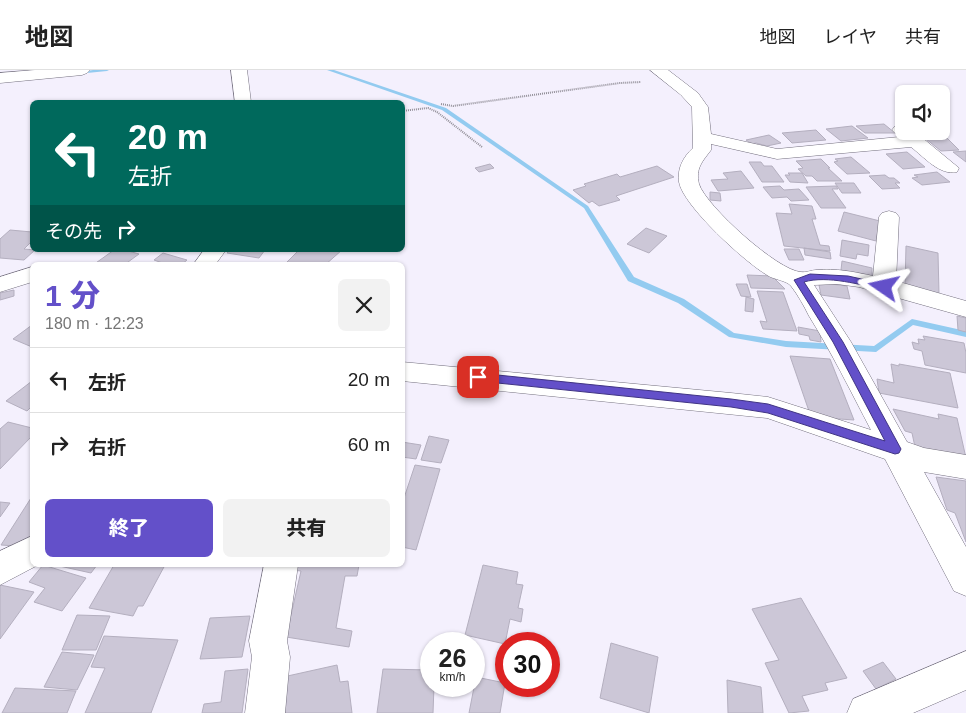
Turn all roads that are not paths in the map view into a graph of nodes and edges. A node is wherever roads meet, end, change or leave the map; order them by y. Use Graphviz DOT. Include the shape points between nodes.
graph roads {
  1 [pos="82,70"];
  2 [pos="239,70"];
  3 [pos="665,76"];
  4 [pos="0,78"];
  5 [pos="243,100"];
  6 [pos="703,137"];
  7 [pos="950,168"];
  8 [pos="889,217"];
  9 [pos="30,275"];
  10 [pos="799,280"];
  11 [pos="0,285"];
  12 [pos="884,287"];
  13 [pos="966,309"];
  14 [pos="405,370"];
  15 [pos="895,449"];
  16 [pos="966,466"];
  17 [pos="30,552"];
  18 [pos="281,567"];
  19 [pos="0,569"];
  20 [pos="966,580"];
  21 [pos="966,670"];
  22 [pos="265,713"];
  23 [pos="867,713"];
  1 -- 4 [label="street"];
  2 -- 5 [label="street"];
  3 -- 6 [label="street" via="700,107"];
  6 -- 7 [label="street" via="777,154 908,136"];
  6 -- 10 [label="street" via="702,150 690,166 689,182 693,192 711,215 748,251 762,262"];
  8 -- 12 [label="street"];
  9 -- 11 [label="street"];
  10 -- 12 [label="street" via="810,277 848,279"];
  10 -- 15 [label="street"];
  12 -- 13 [label="street"];
  14 -- 15 [label="street" via="768,408"];
  15 -- 16 [label="street" via="924,460"];
  15 -- 20 [label="street"];
  17 -- 19 [label="street"];
  18 -- 22 [label="street" via="268,641 271,657"];
  21 -- 23 [label="street"];
}
